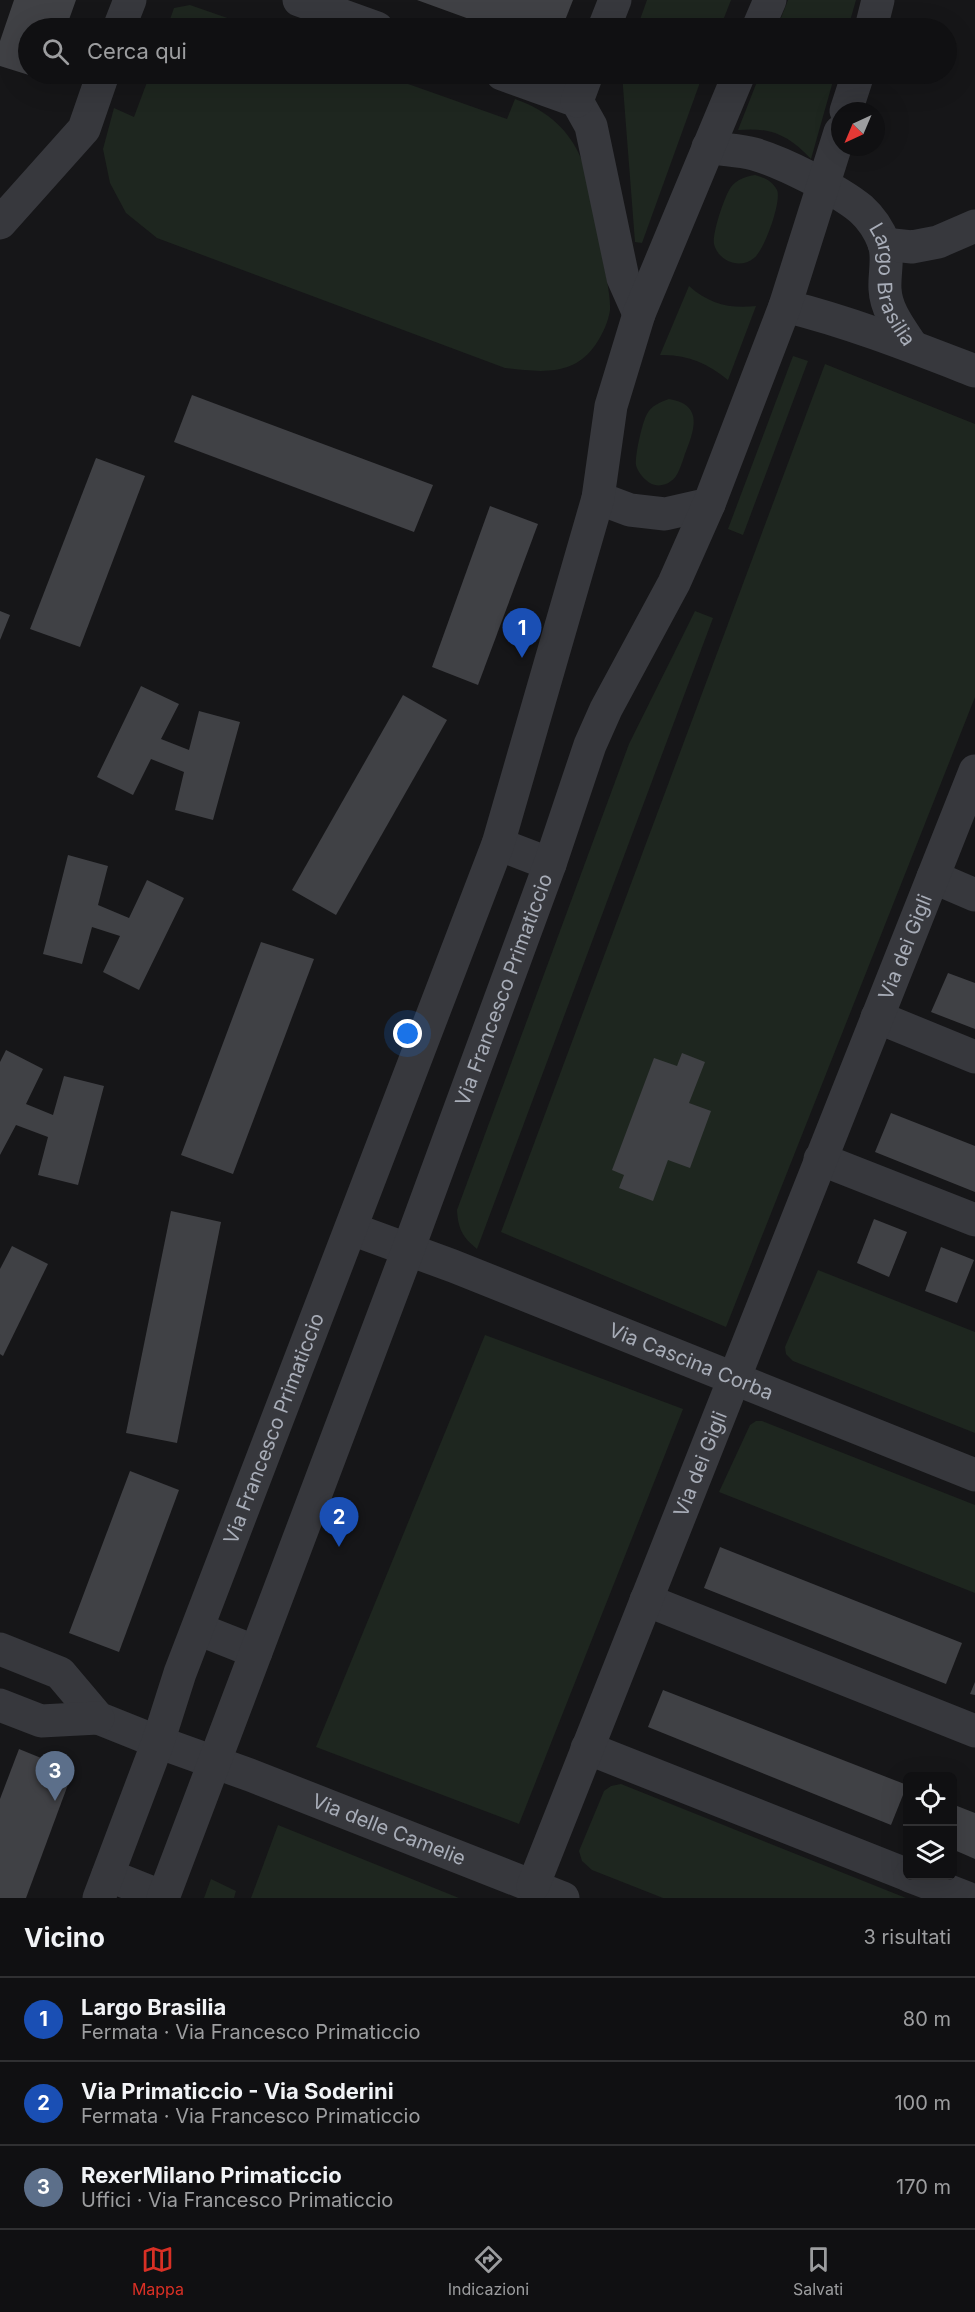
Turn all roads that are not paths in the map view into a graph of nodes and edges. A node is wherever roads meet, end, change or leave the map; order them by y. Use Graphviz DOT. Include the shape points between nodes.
graph roads {
  1 [pos="129,0"];
  2 [pos="298,0"];
  3 [pos="615,0"];
  4 [pos="770,0"];
  5 [pos="878,0"];
  6 [pos="123,18"];
  7 [pos="349,18"];
  8 [pos="608,18"];
  9 [pos="762,18"];
  10 [pos="874,18"];
  11 [pos="100,84"];
  12 [pos="564,84"];
  13 [pos="735,84"];
  14 [pos="855,84"];
  15 [pos="582,87"];
  16 [pos="849,102"];
  17 [pos="708,147"];
  18 [pos="832,156"];
  19 [pos="823,185"];
  20 [pos="0,223"];
  21 [pos="975,226"];
  22 [pos="884,244"];
  23 [pos="785,306"];
  24 [pos="639,314"];
  25 [pos="912,346"];
  26 [pos="975,371"];
  27 [pos="598,498"];
  28 [pos="709,504"];
  29 [pos="975,771"];
  30 [pos="498,844"];
  31 [pos="550,864"];
  32 [pos="933,877"];
  33 [pos="975,894"];
  34 [pos="877,1017"];
  35 [pos="975,1057"];
  36 [pos="820,1159"];
  37 [pos="975,1220"];
  38 [pos="352,1229"];
  39 [pos="408,1250"];
  40 [pos="733,1379"];
  41 [pos="975,1475"];
  42 [pos="646,1600"];
  43 [pos="198,1629"];
  44 [pos="0,1649"];
  45 [pos="256,1652"];
  46 [pos="0,1705"];
  47 [pos="98,1718"];
  48 [pos="975,1731"];
  49 [pos="158,1742"];
  50 [pos="587,1748"];
  51 [pos="215,1761"];
  52 [pos="903,1873"];
  53 [pos="922,1880"];
  54 [pos="104,1886"];
  55 [pos="548,1892"];
  56 [pos="163,1897"];
  57 [pos="967,1898"];
  1 -- 6 [label="street"];
  2 -- 7 [label="street"];
  3 -- 8 [label="street"];
  4 -- 9 [label="street"];
  5 -- 10 [label="street"];
  11 -- 20 [label="street" via="84,129"];
  12 -- 15 [label="street"];
  13 -- 17 [label="street"];
  14 -- 16 [label="street"];
  15 -- 24 [label="street" via="623,278"];
  17 -- 19 [label="street, Largo Brasilia" via="754,154"];
  17 -- 24 [label="street"];
  18 -- 19 [label="street"];
  19 -- 22 [label="street, Largo Brasilia" via="861,209 876,226"];
  19 -- 23 [label="street"];
  21 -- 22 [label="street" via="938,242 912,247"];
  22 -- 25 [label="street, Largo Brasilia" via="886,302"];
  23 -- 25 [label="street, Largo Brasilia"];
  23 -- 28 [label="street"];
  24 -- 27 [label="street" via="611,406"];
  25 -- 26 [label="street"];
  27 -- 28 [label="street" via="630,510 665,514"];
  27 -- 30 [label="street, Via Francesco Primaticcio"];
  28 -- 31 [label="street, Via Francesco Primaticcio" via="674,583 594,736"];
  29 -- 32 [label="street, Via dei Gigli"];
  30 -- 31 [label="street, Via Francesco Primaticcio"];
  30 -- 38 [label="street, Via Francesco Primaticcio"];
  31 -- 39 [label="street, Via Francesco Primaticcio"];
  32 -- 33 [label="street, Via dei Gigli"];
  32 -- 34 [label="street, Via dei Gigli"];
  34 -- 35 [label="street, Via dei Gigli"];
  34 -- 36 [label="street, Via dei Gigli"];
  36 -- 37 [label="street"];
  36 -- 40 [label="street, Via dei Gigli"];
  38 -- 39 [label="street"];
  38 -- 43 [label="street, Via Francesco Primaticcio"];
  39 -- 40 [label="street, Via Cascina Corba"];
  39 -- 45 [label="street, Via Francesco Primaticcio"];
  40 -- 41 [label="street, Via Cascina Corba"];
  40 -- 42 [label="street, Via dei Gigli"];
  42 -- 48 [label="street"];
  42 -- 50 [label="street, Via dei Gigli"];
  43 -- 45 [label="street"];
  43 -- 49 [label="street, Via Francesco Primaticcio"];
  44 -- 47 [label="street" via="60,1673"];
  45 -- 51 [label="street, Via Francesco Primaticcio"];
  46 -- 47 [label="street" via="41,1721"];
  47 -- 49 [label="street"];
  49 -- 51 [label="street"];
  49 -- 54 [label="street, Via Francesco Primaticcio"];
  50 -- 52 [label="street"];
  50 -- 55 [label="street, Via dei Gigli"];
  51 -- 55 [label="street, Via delle Camelie"];
  51 -- 56 [label="street, Via Francesco Primaticcio"];
  53 -- 57 [label="street"];
  54 -- 56 [label="street, Via Francesco Primaticcio"];
}
